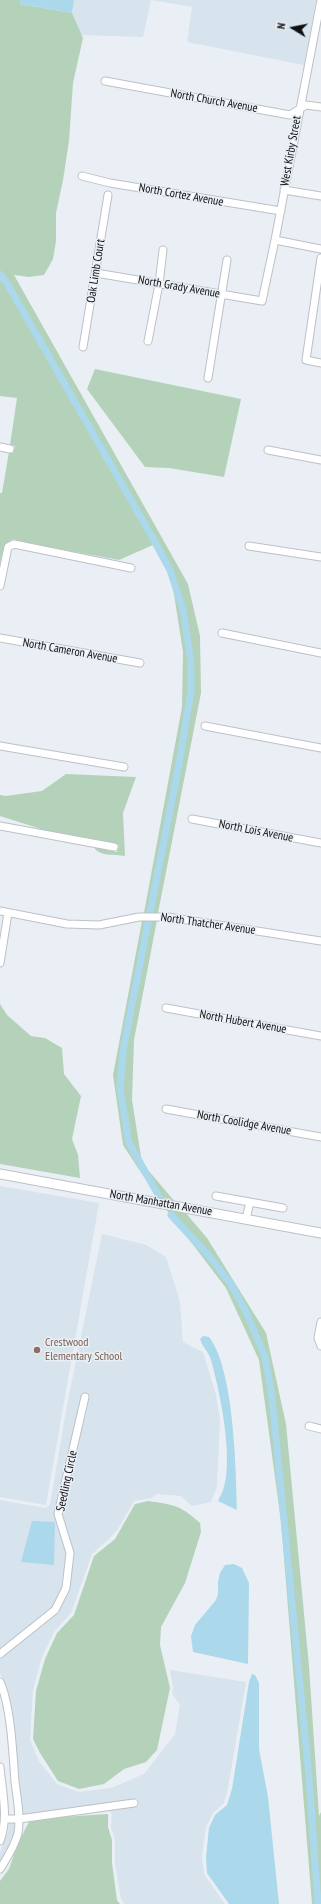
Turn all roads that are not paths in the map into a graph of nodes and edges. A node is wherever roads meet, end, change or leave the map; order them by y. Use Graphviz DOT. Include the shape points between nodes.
graph roads {
  1 [pos="320,0"];
  2 [pos="319,24"];
  3 [pos="105,81"];
  4 [pos="321,107"];
  5 [pos="299,109"];
  6 [pos="82,176"];
  7 [pos="284,190"];
  8 [pos="108,195"];
  9 [pos="321,196"];
  10 [pos="280,212"];
  11 [pos="275,240"];
  12 [pos="321,249"];
  13 [pos="163,250"];
  14 [pos="321,258"];
  15 [pos="227,260"];
  16 [pos="96,273"];
  17 [pos="159,284"];
  18 [pos="221,294"];
  19 [pos="262,302"];
  20 [pos="148,341"];
  21 [pos="83,347"];
  22 [pos="321,363"];
  23 [pos="208,378"];
  24 [pos="0,447"];
  25 [pos="10,448"];
  26 [pos="268,450"];
  27 [pos="321,460"];
  28 [pos="249,546"];
  29 [pos="321,557"];
  30 [pos="131,568"];
  31 [pos="0,586"];
  32 [pos="222,633"];
  33 [pos="0,638"];
  34 [pos="321,653"];
  35 [pos="140,663"];
  36 [pos="206,726"];
  37 [pos="0,746"];
  38 [pos="321,748"];
  39 [pos="124,767"];
  40 [pos="192,819"];
  41 [pos="0,826"];
  42 [pos="321,843"];
  43 [pos="114,847"];
  44 [pos="0,911"];
  45 [pos="8,913"];
  46 [pos="321,941"];
  47 [pos="0,964"];
  48 [pos="166,1008"];
  49 [pos="321,1036"];
  50 [pos="166,1108"];
  51 [pos="321,1137"];
  52 [pos="0,1174"];
  53 [pos="216,1196"];
  54 [pos="250,1202"];
  55 [pos="283,1208"];
  56 [pos="246,1219"];
  57 [pos="321,1233"];
  58 [pos="321,1322"];
  59 [pos="321,1346"];
  60 [pos="85,1397"];
  61 [pos="309,1426"];
  62 [pos="321,1429"];
  63 [pos="0,1654"];
  64 [pos="0,1682"];
  65 [pos="0,1768"];
  66 [pos="134,1803"];
  67 [pos="5,1819"];
  68 [pos="19,1819"];
  69 [pos="0,1841"];
  70 [pos="0,1869"];
  1 -- 2 [label="street, West Kirby Street"];
  2 -- 5 [label="street, West Kirby Street"];
  3 -- 5 [label="street, North Church Avenue" via="290,115"];
  4 -- 5 [label="street, North Church Avenue" via="306,105"];
  5 -- 7 [label="street, West Kirby Street"];
  6 -- 10 [label="street, North Cortez Avenue"];
  7 -- 9 [label="street"];
  7 -- 10 [label="street, West Kirby Street"];
  8 -- 16 [label="street, Oak Limb Court"];
  10 -- 11 [label="street, West Kirby Street"];
  11 -- 12 [label="street"];
  11 -- 19 [label="street, West Kirby Street"];
  13 -- 17 [label="street"];
  14 -- 22 [label="street" via="306,360"];
  15 -- 18 [label="street"];
  16 -- 17 [label="street, North Grady Avenue"];
  16 -- 21 [label="street, Oak Limb Court"];
  17 -- 18 [label="street, North Grady Avenue"];
  17 -- 20 [label="street"];
  18 -- 19 [label="street, North Grady Avenue"];
  18 -- 23 [label="street"];
  24 -- 25 [label="street"];
  26 -- 27 [label="street"];
  28 -- 29 [label="street"];
  30 -- 31 [label="street" via="14,544 8,547"];
  32 -- 34 [label="street"];
  33 -- 35 [label="street, North Cameron Avenue"];
  36 -- 38 [label="street"];
  37 -- 39 [label="street"];
  40 -- 42 [label="street, North Lois Avenue"];
  41 -- 43 [label="street"];
  44 -- 45 [label="street, North Thatcher Avenue"];
  45 -- 46 [label="street, North Thatcher Avenue" via="75,924 99,924 139,917 185,919"];
  45 -- 47 [label="street"];
  48 -- 49 [label="street, North Hubert Avenue"];
  50 -- 51 [label="street, North Coolidge Avenue"];
  52 -- 56 [label="street, North Manhattan Avenue"];
  53 -- 54 [label="street"];
  54 -- 55 [label="street"];
  54 -- 56 [label="street"];
  56 -- 57 [label="street, North Manhattan Avenue"];
  58 -- 59 [label="street" via="318,1338"];
  60 -- 63 [label="street, Seedling Circle" via="58,1514 70,1553 66,1588 55,1610"];
  61 -- 62 [label="street"];
  64 -- 68 [label="street" via="4,1690 11,1736"];
  65 -- 67 [label="street"];
  66 -- 68 [label="street"];
  67 -- 68 [label="street"];
  67 -- 69 [label="street"];
  68 -- 70 [label="street" via="18,1833 8,1858"];
}
